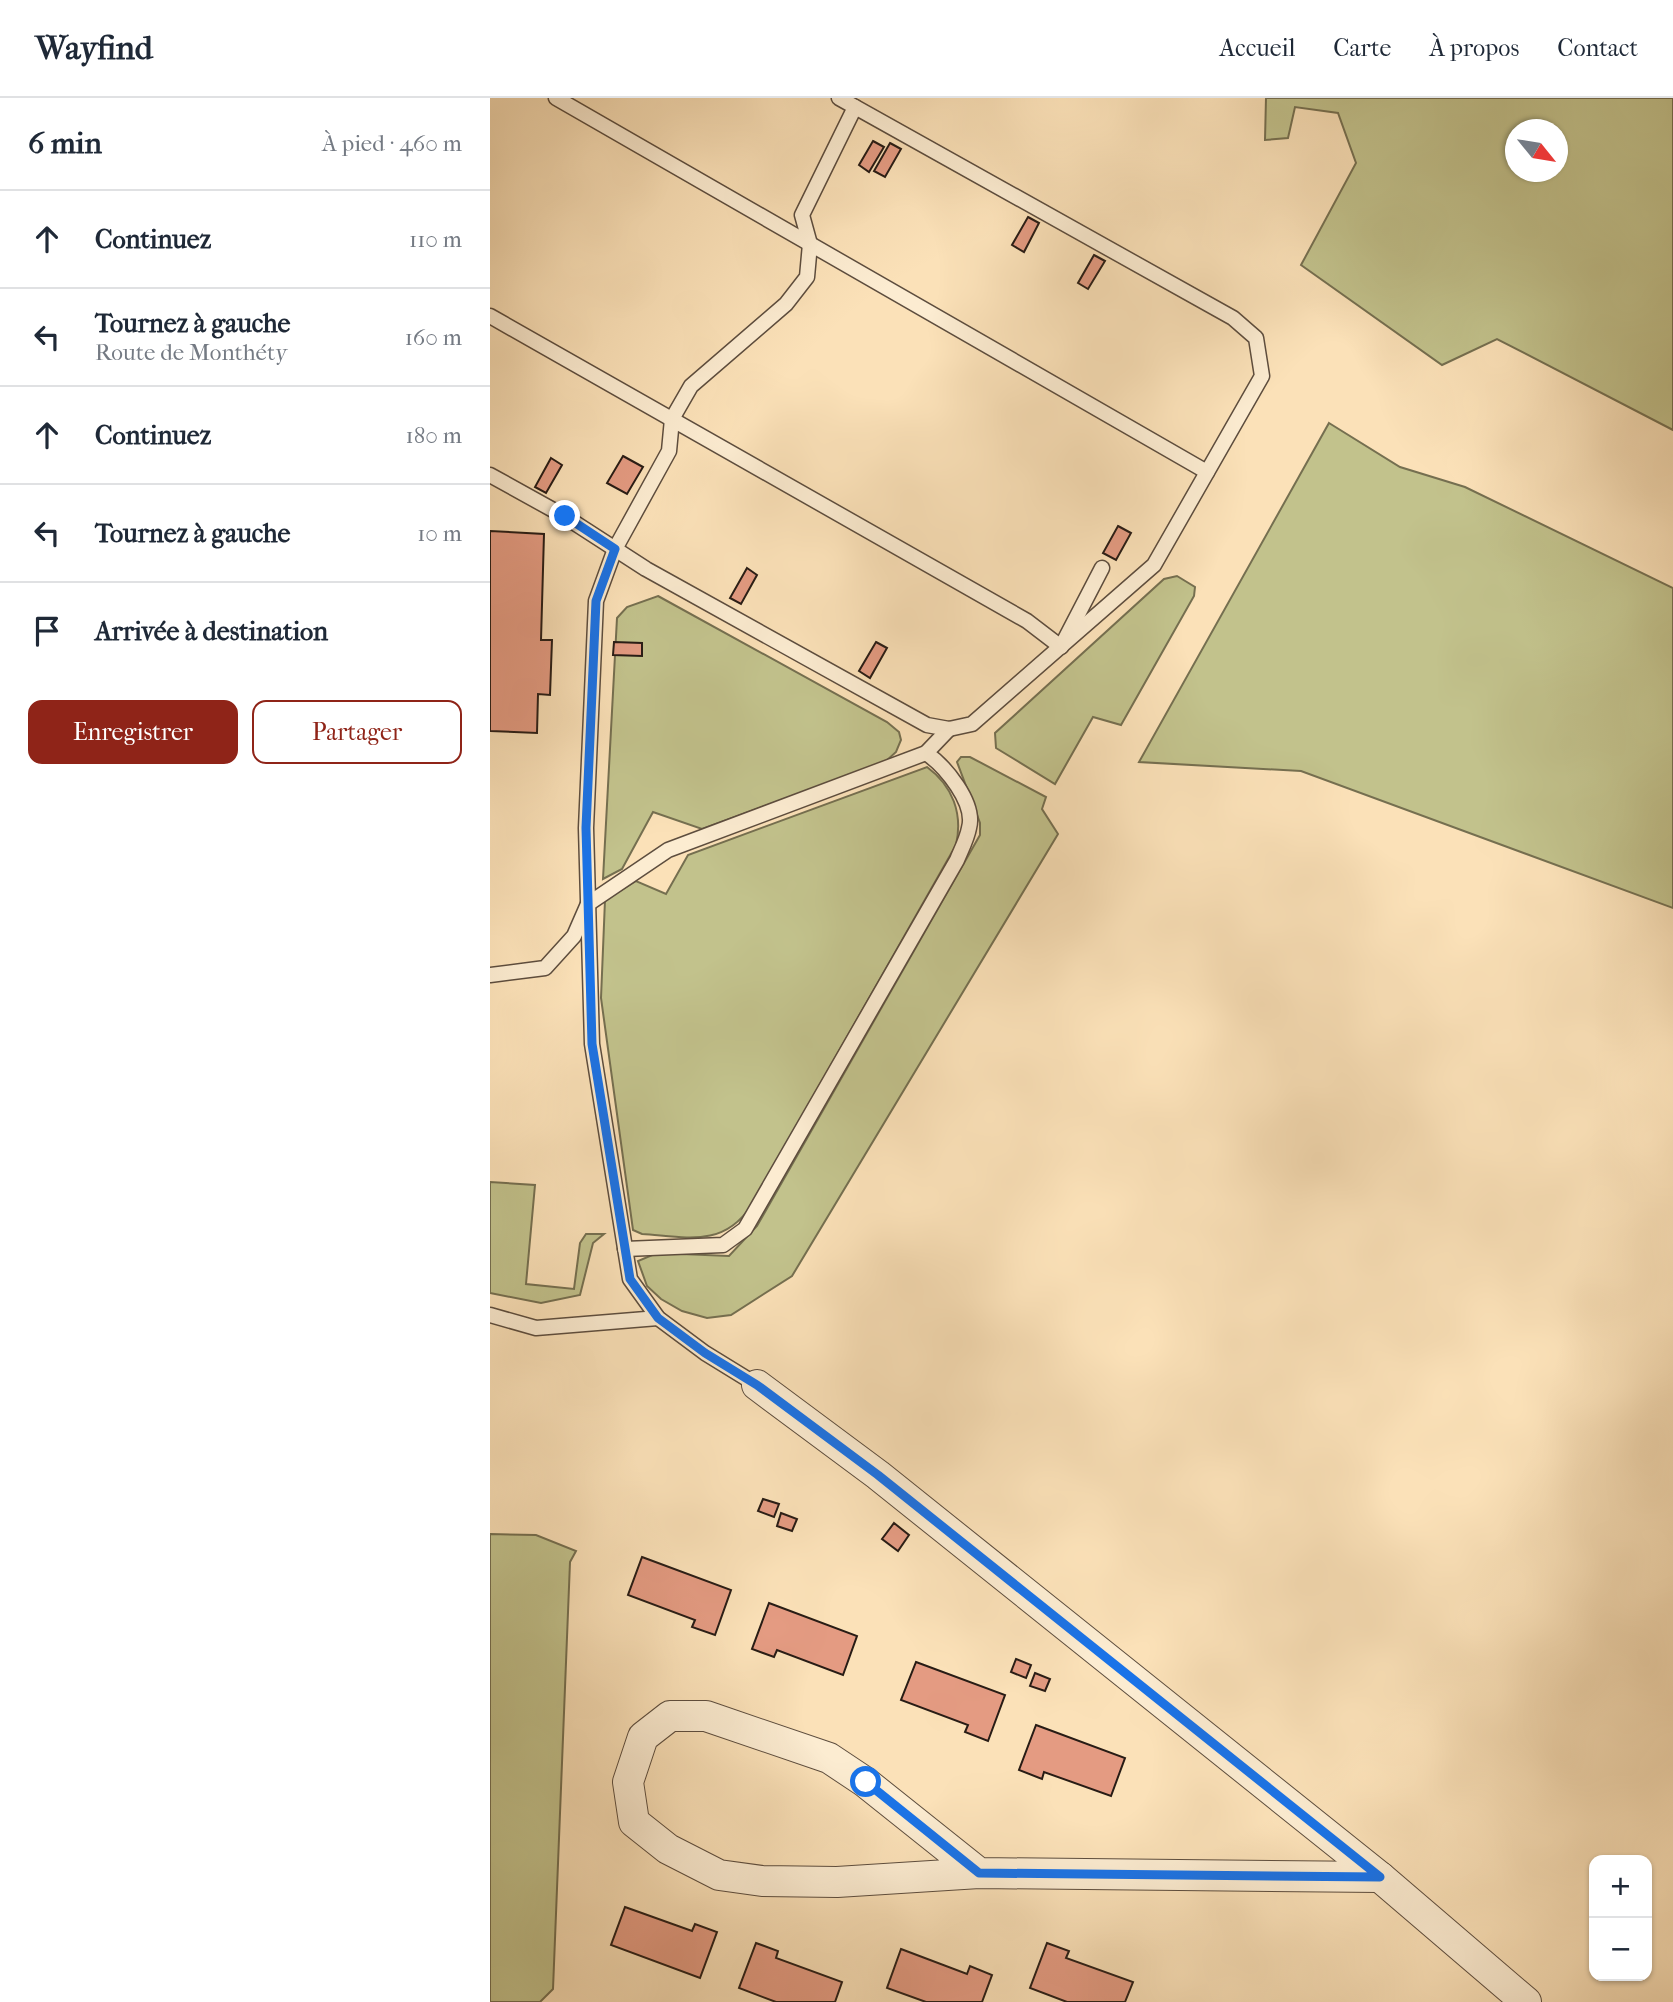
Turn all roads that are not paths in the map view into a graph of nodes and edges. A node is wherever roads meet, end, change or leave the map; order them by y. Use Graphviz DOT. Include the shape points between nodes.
graph roads {
  1 [pos="556,98"];
  2 [pos="839,98"];
  3 [pos="856,107"];
  4 [pos="810,244"];
  5 [pos="490,316"];
  6 [pos="672,419"];
  7 [pos="1207,472"];
  8 [pos="490,475"];
  9 [pos="615,549"];
  10 [pos="1102,568"];
  11 [pos="1061,647"];
  12 [pos="948,729"];
  13 [pos="926,753"];
  14 [pos="588,904"];
  15 [pos="490,975"];
  16 [pos="625,1249"];
  17 [pos="490,1315"];
  18 [pos="658,1318"];
  19 [pos="757,1385"];
  20 [pos="979,1873"];
  21 [pos="1380,1877"];
  22 [pos="1526,2002"];
  1 -- 4 [label="lane"];
  2 -- 3 [label="lane"];
  3 -- 4 [label="lane" via="802,215"];
  3 -- 7 [label="lane" via="1233,318 1256,338 1262,376"];
  4 -- 6 [label="lane" via="807,276 786,304 691,386"];
  4 -- 7 [label="lane"];
  5 -- 6 [label="lane"];
  6 -- 9 [label="lane" via="668,451"];
  6 -- 11 [label="lane" via="1027,621"];
  7 -- 11 [label="lane" via="1154,565"];
  8 -- 9 [label="lane"];
  9 -- 12 [label="lane" via="927,724"];
  9 -- 14 [label="lane" via="596,601 586,828"];
  10 -- 11 [label="lane"];
  11 -- 12 [label="lane" via="972,724"];
  12 -- 13 [label="lane"];
  13 -- 14 [label="lane" via="668,850"];
  13 -- 16 [label="lane" via="944,766 963,797 971,825 957,860 745,1229 723,1245"];
  14 -- 15 [label="lane" via="574,936 545,968"];
  14 -- 16 [label="lane" via="592,1044"];
  16 -- 18 [label="lane" via="630,1279"];
  17 -- 18 [label="lane" via="536,1328"];
  18 -- 19 [label="lane"];
  19 -- 21 [label="street" via="878,1475"];
  20 -- 20 [label="street" via="838,1882 719,1875 668,1849 634,1822 628,1783 643,1737 670,1716 706,1716 829,1758"];
  20 -- 21 [label="street"];
  21 -- 22 [label="street"];
}
